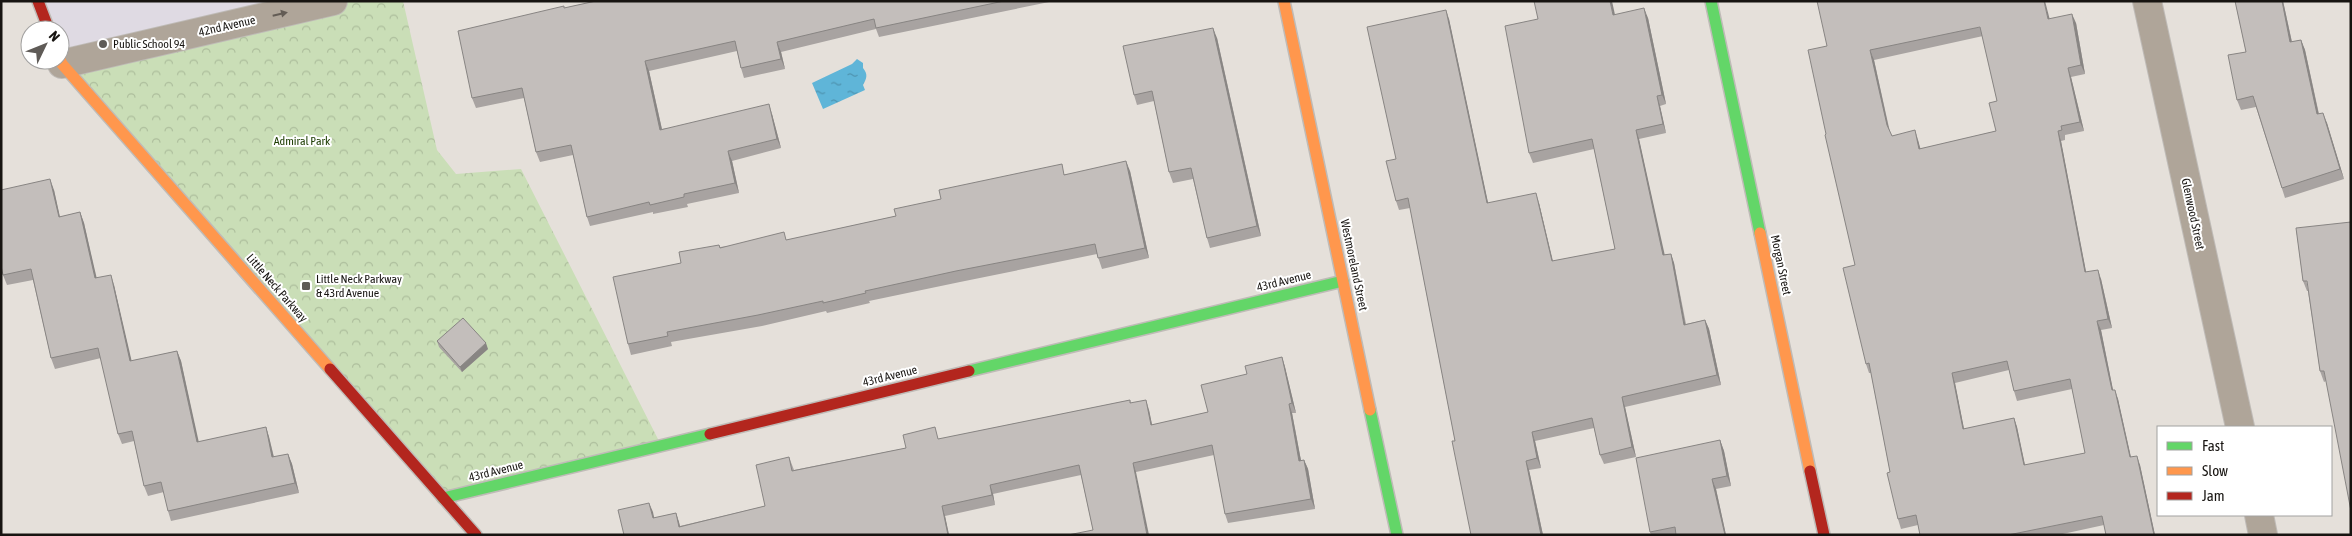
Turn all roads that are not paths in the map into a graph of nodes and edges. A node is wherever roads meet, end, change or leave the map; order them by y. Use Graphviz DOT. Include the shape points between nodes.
graph roads {
  1 [pos="38,1"];
  2 [pos="333,1"];
  3 [pos="1284,1"];
  4 [pos="1711,1"];
  5 [pos="2147,1"];
  6 [pos="45,20"];
  7 [pos="70,59"];
  8 [pos="69,70"];
  9 [pos="1343,281"];
  10 [pos="2240,426"];
  11 [pos="443,498"];
  12 [pos="2259,516"];
  13 [pos="476,535"];
  14 [pos="1397,535"];
  15 [pos="1824,535"];
  16 [pos="2263,535"];
  1 -- 6 [label="street"];
  7 -- 2 [label="street, 42nd Avenue, one-way"];
  3 -- 9 [label="street, Westmoreland Street"];
  4 -- 15 [label="street, Morgan Street"];
  5 -- 10 [label="street, Glenwood Street"];
  8 -- 11 [label="street, Little Neck Parkway"];
  9 -- 11 [label="street, 43rd Avenue"];
  9 -- 14 [label="street, Westmoreland Street"];
  11 -- 13 [label="street, Little Neck Parkway"];
  12 -- 16 [label="street"];
}
